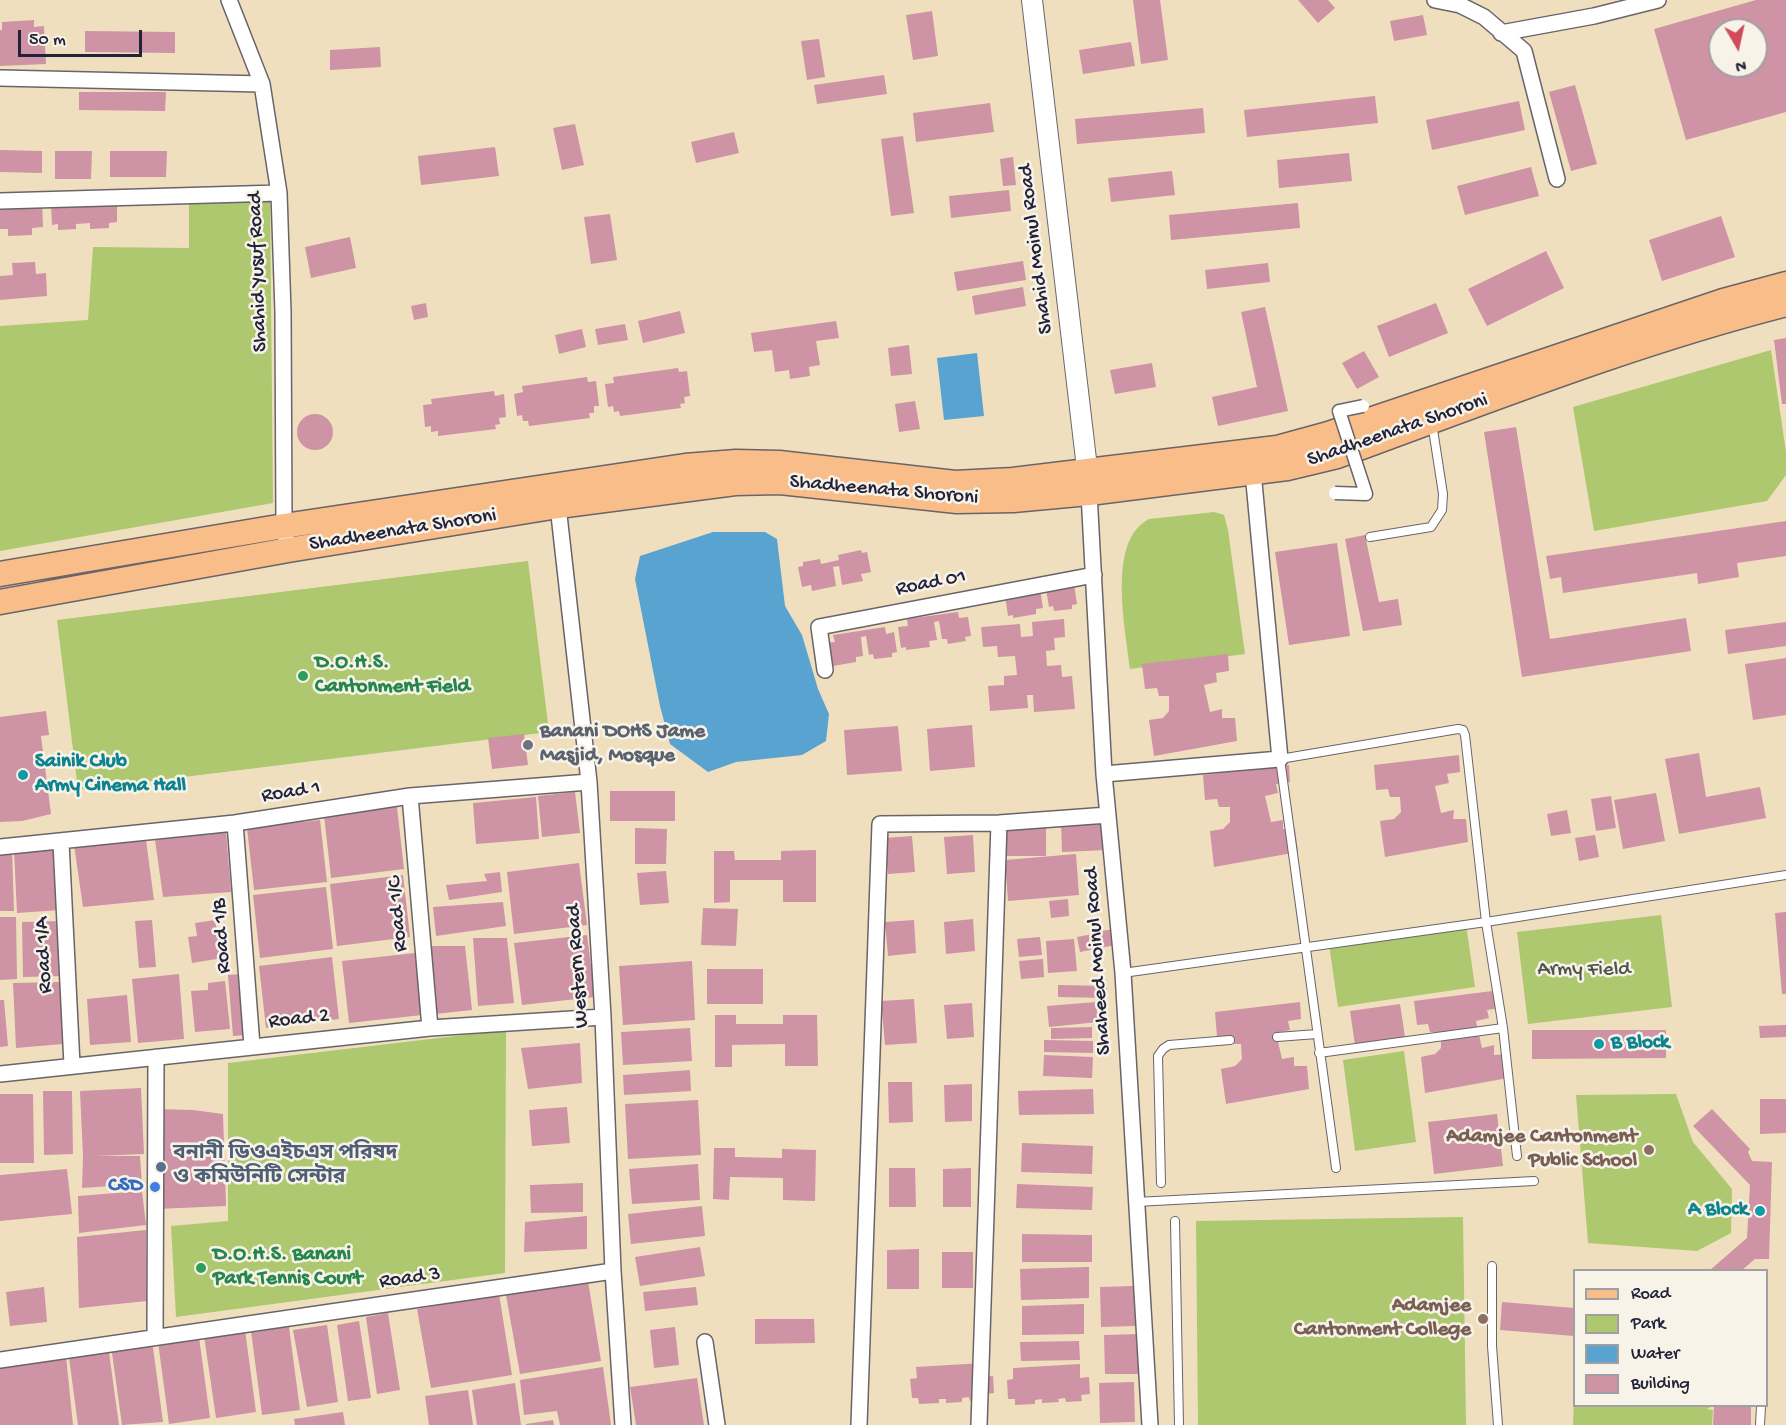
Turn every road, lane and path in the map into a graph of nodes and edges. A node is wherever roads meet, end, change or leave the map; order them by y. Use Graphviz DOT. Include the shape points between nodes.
graph roads {
  1 [pos="229,0"];
  2 [pos="1032,0"];
  3 [pos="1435,0"];
  4 [pos="1658,0"];
  5 [pos="1501,33"];
  6 [pos="0,78"];
  7 [pos="262,84"];
  8 [pos="1557,179"];
  9 [pos="279,193"];
  10 [pos="0,201"];
  11 [pos="1786,284"];
  12 [pos="1786,304"];
  13 [pos="1363,406"];
  14 [pos="1432,422"];
  15 [pos="1253,472"];
  16 [pos="1088,482"];
  17 [pos="1335,492"];
  18 [pos="558,506"];
  19 [pos="284,526"];
  20 [pos="1370,537"];
  21 [pos="288,550"];
  22 [pos="0,574"];
  23 [pos="1094,575"];
  24 [pos="0,602"];
  25 [pos="825,670"];
  26 [pos="1280,759"];
  27 [pos="1104,774"];
  28 [pos="589,782"];
  29 [pos="410,796"];
  30 [pos="1108,814"];
  31 [pos="235,823"];
  32 [pos="999,823"];
  33 [pos="60,842"];
  34 [pos="0,847"];
  35 [pos="1786,875"];
  36 [pos="1486,922"];
  37 [pos="1306,947"];
  38 [pos="1123,973"];
  39 [pos="603,1017"];
  40 [pos="429,1028"];
  41 [pos="1503,1028"];
  42 [pos="1317,1034"];
  43 [pos="1277,1037"];
  44 [pos="1230,1040"];
  45 [pos="252,1046"];
  46 [pos="1319,1053"];
  47 [pos="156,1057"];
  48 [pos="72,1065"];
  49 [pos="0,1074"];
  50 [pos="1517,1156"];
  51 [pos="1336,1168"];
  52 [pos="1534,1181"];
  53 [pos="1161,1183"];
  54 [pos="1136,1202"];
  55 [pos="1175,1221"];
  56 [pos="1492,1266"];
  57 [pos="613,1271"];
  58 [pos="155,1337"];
  59 [pos="705,1342"];
  60 [pos="0,1360"];
  61 [pos="1761,1407"];
  62 [pos="623,1425"];
  63 [pos="717,1425"];
  64 [pos="859,1425"];
  65 [pos="979,1425"];
  66 [pos="1150,1425"];
  67 [pos="1179,1425"];
  68 [pos="1498,1425"];
  69 [pos="1760,1425"];
  1 -- 7 [label="street, Shahid Yusuf Road"];
  2 -- 16 [label="street, Shahid Moinul Road"];
  3 -- 5 [label="street" via="1460,5 1484,16"];
  4 -- 5 [label="street"];
  5 -- 8 [label="street" via="1524,51"];
  6 -- 7 [label="street"];
  7 -- 9 [label="street, Shahid Yusuf Road"];
  9 -- 10 [label="street"];
  9 -- 19 [label="street, Shahid Yusuf Road"];
  11 -- 16 [label="main road, Shadheenata Shoroni" via="1712,304 1318,437"];
  12 -- 14 [label="main road, Shadheenata Shoroni" via="1632,349"];
  13 -- 17 [label="street, bridge" via="1339,411 1366,494"];
  14 -- 15 [label="main road, Shadheenata Shoroni" via="1337,456"];
  14 -- 20 [label="lane" via="1442,510 1431,527"];
  15 -- 16 [label="main road, Shadheenata Shoroni"];
  15 -- 26 [label="street"];
  16 -- 18 [label="main road, Shadheenata Shoroni" via="1013,500 957,501 780,482 735,483"];
  16 -- 19 [label="main road, Shadheenata Shoroni" via="955,483 779,463 736,462 685,466"];
  16 -- 23 [label="street, Shaheed Moinul Road"];
  18 -- 21 [label="main road, Shadheenata Shoroni"];
  18 -- 28 [label="street, Western Road"];
  19 -- 21 [label="street, Shahid Yusuf Road"];
  19 -- 22 [label="main road, Shadheenata Shoroni"];
  21 -- 24 [label="main road, Shadheenata Shoroni"];
  23 -- 25 [label="street, Road 01" via="819,627"];
  23 -- 27 [label="street, Shaheed Moinul Road"];
  26 -- 27 [label="street"];
  26 -- 36 [label="lane" via="1463,730"];
  26 -- 37 [label="lane"];
  27 -- 30 [label="street, Shaheed Moinul Road"];
  28 -- 29 [label="street, Road 1"];
  28 -- 39 [label="street, Western Road"];
  29 -- 31 [label="street, Road 1"];
  29 -- 40 [label="street, Road 1/C"];
  30 -- 32 [label="street"];
  30 -- 38 [label="street, Shaheed Moinul Road"];
  31 -- 33 [label="street, Road 1"];
  31 -- 45 [label="street, Road 1/B"];
  32 -- 64 [label="street" via="880,824"];
  32 -- 65 [label="street"];
  33 -- 34 [label="street, Road 1"];
  33 -- 48 [label="street, Road 1/A"];
  35 -- 36 [label="lane"];
  36 -- 37 [label="lane"];
  36 -- 41 [label="lane"];
  37 -- 38 [label="lane"];
  37 -- 42 [label="lane"];
  38 -- 54 [label="street, Shaheed Moinul Road"];
  39 -- 40 [label="street, Road 2"];
  39 -- 57 [label="street, Western Road"];
  40 -- 45 [label="street, Road 2"];
  41 -- 46 [label="lane"];
  41 -- 50 [label="lane"];
  42 -- 43 [label="lane"];
  42 -- 46 [label="lane"];
  44 -- 53 [label="lane" via="1169,1045 1158,1056"];
  45 -- 47 [label="street, Road 2"];
  46 -- 51 [label="lane"];
  47 -- 48 [label="street, Road 2"];
  47 -- 58 [label="street"];
  48 -- 49 [label="street, Road 2"];
  52 -- 54 [label="lane"];
  54 -- 66 [label="street, Shaheed Moinul Road"];
  55 -- 67 [label="lane"];
  56 -- 68 [label="lane" via="1492,1346"];
  57 -- 58 [label="street, Road 3"];
  57 -- 62 [label="street, Western Road"];
  58 -- 60 [label="street, Road 3"];
  59 -- 63 [label="street"];
  61 -- 69 [label="lane"];
}
